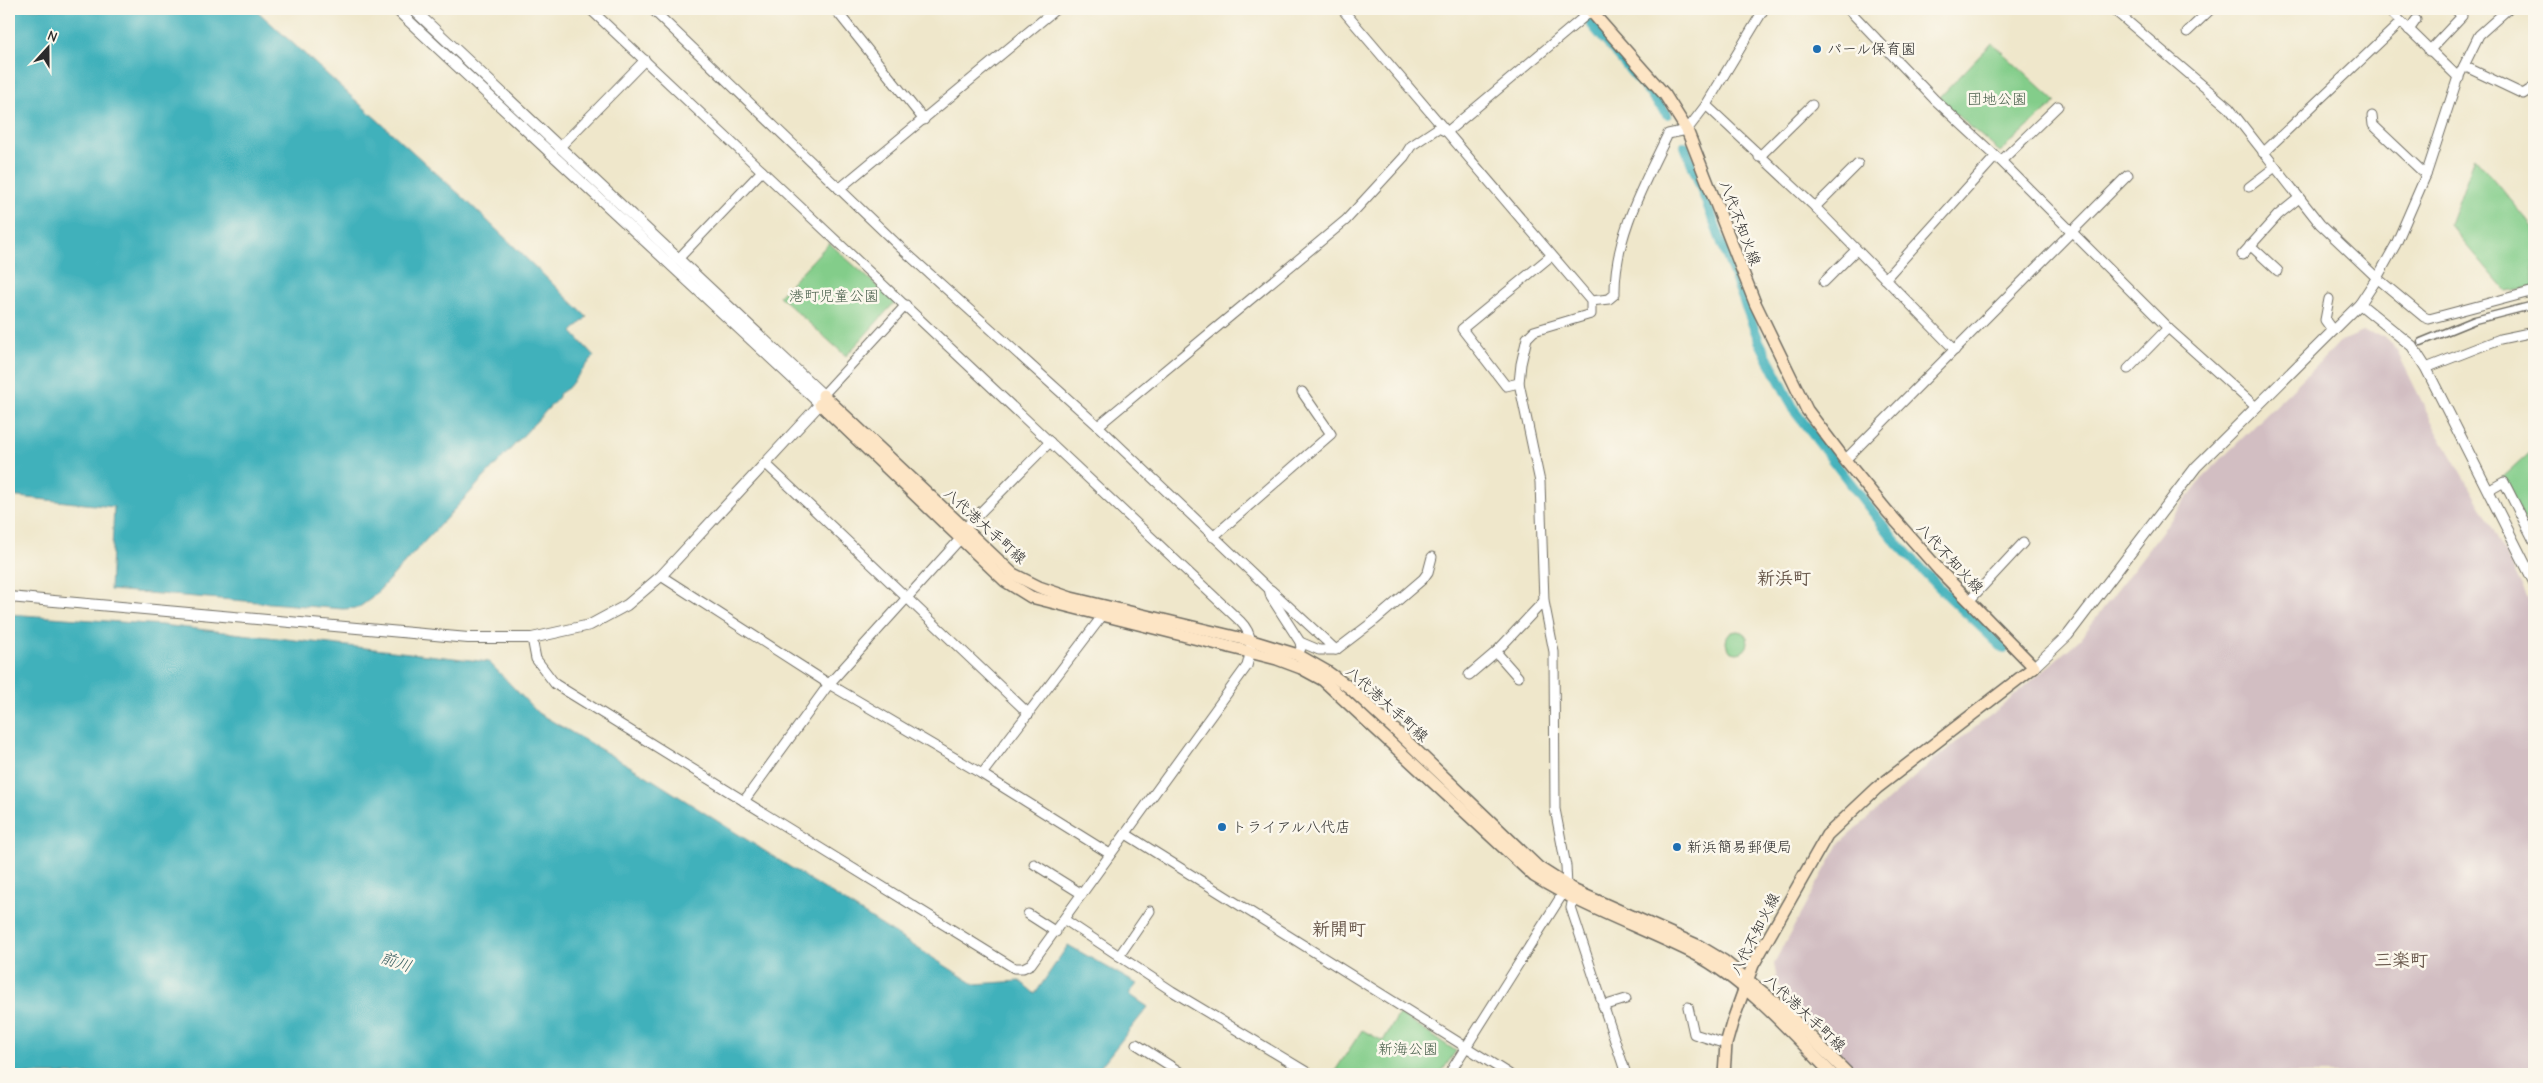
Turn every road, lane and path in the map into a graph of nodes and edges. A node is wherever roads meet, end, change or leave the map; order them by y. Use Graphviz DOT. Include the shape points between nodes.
graph roads {
  1 [pos="396,9"];
  2 [pos="413,9"];
  3 [pos="590,9"];
  4 [pos="652,9"];
  5 [pos="835,9"];
  6 [pos="1056,9"];
  7 [pos="1342,9"];
  8 [pos="1764,9"];
  9 [pos="1848,9"];
  10 [pos="2113,9"];
  11 [pos="2211,9"];
  12 [pos="2388,9"];
  13 [pos="2455,9"];
  14 [pos="2508,9"];
  15 [pos="1590,10"];
  16 [pos="1859,12"];
  17 [pos="2416,20"];
  18 [pos="2401,22"];
  19 [pos="2409,30"];
  20 [pos="2187,32"];
  21 [pos="2430,51"];
  22 [pos="645,60"];
  23 [pos="2464,66"];
  24 [pos="2459,78"];
  25 [pos="2534,87"];
  26 [pos="1706,105"];
  27 [pos="1812,105"];
  28 [pos="2058,106"];
  29 [pos="2372,116"];
  30 [pos="924,120"];
  31 [pos="1687,130"];
  32 [pos="1447,132"];
  33 [pos="559,148"];
  34 [pos="2263,153"];
  35 [pos="1759,157"];
  36 [pos="1998,159"];
  37 [pos="1858,164"];
  38 [pos="2275,167"];
  39 [pos="762,171"];
  40 [pos="2128,175"];
  41 [pos="2426,176"];
  42 [pos="2248,187"];
  43 [pos="838,189"];
  44 [pos="2300,198"];
  45 [pos="1815,207"];
  46 [pos="2072,232"];
  47 [pos="2250,245"];
  48 [pos="1855,251"];
  49 [pos="2242,255"];
  50 [pos="1551,256"];
  51 [pos="678,259"];
  52 [pos="2278,271"];
  53 [pos="2378,278"];
  54 [pos="1884,279"];
  55 [pos="1824,282"];
  56 [pos="2534,291"];
  57 [pos="2329,298"];
  58 [pos="1591,301"];
  59 [pos="906,304"];
  60 [pos="2360,304"];
  61 [pos="2534,305"];
  62 [pos="2168,328"];
  63 [pos="2333,331"];
  64 [pos="2534,332"];
  65 [pos="2422,342"];
  66 [pos="1955,350"];
  67 [pos="2426,368"];
  68 [pos="2128,369"];
  69 [pos="1519,383"];
  70 [pos="1302,392"];
  71 [pos="821,399"];
  72 [pos="2256,407"];
  73 [pos="1098,426"];
  74 [pos="1050,442"];
  75 [pos="1845,460"];
  76 [pos="765,463"];
  77 [pos="2488,491"];
  78 [pos="963,534"];
  79 [pos="1212,536"];
  80 [pos="2534,541"];
  81 [pos="2023,543"];
  82 [pos="1432,557"];
  83 [pos="662,576"];
  84 [pos="2534,582"];
  85 [pos="1269,589"];
  86 [pos="9,597"];
  87 [pos="908,597"];
  88 [pos="1544,601"];
  89 [pos="1969,601"];
  90 [pos="1106,611"];
  91 [pos="532,638"];
  92 [pos="1300,642"];
  93 [pos="1251,646"];
  94 [pos="1336,650"];
  95 [pos="1496,652"];
  96 [pos="1298,655"];
  97 [pos="2034,667"];
  98 [pos="1469,675"];
  99 [pos="1518,678"];
  100 [pos="829,684"];
  101 [pos="1028,714"];
  102 [pos="982,774"];
  103 [pos="744,801"];
  104 [pos="1126,834"];
  105 [pos="1110,854"];
  106 [pos="1034,864"];
  107 [pos="1569,893"];
  108 [pos="1082,894"];
  109 [pos="1150,912"];
  110 [pos="1028,914"];
  111 [pos="1065,920"];
  112 [pos="1056,932"];
  113 [pos="1119,956"];
  114 [pos="1745,984"];
  115 [pos="1626,999"];
  116 [pos="1603,1006"];
  117 [pos="1688,1006"];
  118 [pos="1136,1044"];
  119 [pos="1726,1044"];
  120 [pos="1467,1048"];
  121 [pos="1183,1074"];
  122 [pos="1310,1074"];
  123 [pos="1449,1074"];
  124 [pos="1509,1074"];
  125 [pos="1624,1074"];
  126 [pos="1724,1074"];
  127 [pos="1832,1074"];
  128 [pos="1848,1074"];
  1 -- 71 [label="street"];
  2 -- 33 [label="street"];
  3 -- 22 [label="street"];
  4 -- 43 [label="street"];
  5 -- 30 [label="street"];
  6 -- 30 [label="street"];
  7 -- 32 [label="street"];
  8 -- 26 [label="street"];
  9 -- 16 [label="street"];
  10 -- 34 [label="street" via="2229,108"];
  11 -- 20 [label="street"];
  12 -- 18 [label="street"];
  13 -- 21 [label="street" via="2462,16"];
  14 -- 23 [label="street" via="2479,36"];
  15 -- 31 [label="main road, 八代不知火線" via="1665,95"];
  15 -- 32 [label="street"];
  16 -- 36 [label="street" via="1935,100"];
  17 -- 19 [label="street"];
  18 -- 19 [label="street"];
  18 -- 34 [label="street"];
  19 -- 21 [label="street"];
  21 -- 24 [label="street"];
  22 -- 33 [label="street"];
  22 -- 39 [label="street"];
  23 -- 24 [label="street"];
  23 -- 25 [label="street" via="2523,94"];
  24 -- 41 [label="street"];
  26 -- 31 [label="street"];
  26 -- 35 [label="street"];
  27 -- 35 [label="street"];
  28 -- 36 [label="street"];
  29 -- 41 [label="street" via="2373,125"];
  30 -- 43 [label="street"];
  31 -- 58 [label="street" via="1668,134 1640,194 1628,222 1615,276 1615,294 1609,299"];
  31 -- 75 [label="main road, 八代不知火線" via="1755,303 1807,410"];
  32 -- 50 [label="street"];
  32 -- 73 [label="street" via="1438,128 1411,146 1346,220"];
  33 -- 51 [label="street"];
  34 -- 38 [label="street"];
  35 -- 45 [label="street"];
  36 -- 46 [label="street"];
  36 -- 54 [label="street"];
  37 -- 45 [label="street"];
  38 -- 42 [label="street"];
  38 -- 44 [label="street"];
  39 -- 51 [label="street"];
  39 -- 59 [label="street"];
  40 -- 46 [label="street"];
  41 -- 53 [label="street"];
  43 -- 73 [label="street"];
  44 -- 47 [label="street" via="2278,215"];
  44 -- 53 [label="street" via="2320,224"];
  45 -- 48 [label="street"];
  46 -- 62 [label="street"];
  46 -- 66 [label="street"];
  47 -- 49 [label="street"];
  47 -- 52 [label="street"];
  48 -- 54 [label="street"];
  48 -- 55 [label="street"];
  50 -- 58 [label="street"];
  50 -- 69 [label="street" via="1462,329 1506,386"];
  51 -- 71 [label="street"];
  53 -- 56 [label="street" via="2429,319"];
  53 -- 60 [label="street"];
  54 -- 66 [label="street"];
  57 -- 63 [label="street" via="2324,320"];
  58 -- 69 [label="street" via="1591,314 1534,331 1527,338"];
  59 -- 71 [label="street"];
  59 -- 74 [label="street"];
  60 -- 63 [label="street"];
  60 -- 67 [label="street" via="2412,346"];
  61 -- 65 [label="street" via="2476,320"];
  62 -- 68 [label="street"];
  62 -- 72 [label="street"];
  63 -- 72 [label="street"];
  64 -- 67 [label="street" via="2500,339"];
  66 -- 75 [label="street"];
  67 -- 77 [label="street"];
  69 -- 88 [label="street" via="1540,482"];
  70 -- 79 [label="street" via="1331,434"];
  71 -- 76 [label="street"];
  71 -- 78 [label="main road, 八代港大手町線"];
  72 -- 97 [label="street" via="2196,467 2068,635"];
  73 -- 79 [label="street"];
  74 -- 78 [label="street"];
  74 -- 93 [label="street" via="1240,621 1248,630"];
  75 -- 89 [label="main road, 八代不知火線" via="1887,512"];
  76 -- 83 [label="street"];
  76 -- 87 [label="street"];
  77 -- 80 [label="street" via="2504,482"];
  77 -- 84 [label="street"];
  78 -- 87 [label="street"];
  78 -- 90 [label="main road, 八代港大手町線" via="1005,581 1031,597"];
  79 -- 85 [label="street"];
  81 -- 89 [label="street"];
  82 -- 94 [label="street" via="1423,579"];
  83 -- 91 [label="street" via="627,605 590,625"];
  83 -- 100 [label="street"];
  85 -- 92 [label="street"];
  85 -- 94 [label="street"];
  86 -- 91 [label="street" via="468,638"];
  87 -- 100 [label="street"];
  87 -- 101 [label="street"];
  88 -- 95 [label="street"];
  88 -- 107 [label="street" via="1554,652 1556,810"];
  89 -- 97 [label="main road, 八代不知火線"];
  90 -- 93 [label="main road, 八代港大手町線"];
  90 -- 101 [label="street"];
  91 -- 103 [label="street" via="536,659 555,684"];
  92 -- 94 [label="street" via="1319,650"];
  92 -- 96 [label="street"];
  93 -- 96 [label="main road, 八代港大手町線"];
  93 -- 104 [label="street" via="1247,666"];
  93 -- 107 [label="main road, 八代港大手町線" via="1323,680 1534,876"];
  95 -- 98 [label="street"];
  95 -- 99 [label="street"];
  96 -- 107 [label="main road, 八代港大手町線" via="1350,688"];
  97 -- 114 [label="main road, 八代不知火線" via="1878,788 1827,835"];
  100 -- 102 [label="street"];
  100 -- 103 [label="street"];
  101 -- 102 [label="street"];
  102 -- 105 [label="street"];
  103 -- 112 [label="street" via="1014,968 1031,964"];
  104 -- 105 [label="street"];
  104 -- 120 [label="street"];
  105 -- 108 [label="street"];
  106 -- 108 [label="street"];
  107 -- 114 [label="main road, 八代港大手町線" via="1699,946 1724,961"];
  107 -- 116 [label="street" via="1570,908"];
  107 -- 120 [label="street"];
  108 -- 111 [label="street"];
  109 -- 113 [label="street"];
  110 -- 112 [label="street"];
  111 -- 112 [label="street"];
  111 -- 113 [label="street"];
  113 -- 122 [label="street"];
  114 -- 119 [label="main road, 八代不知火線"];
  114 -- 127 [label="main road, 八代港大手町線"];
  114 -- 128 [label="main road, 八代港大手町線" via="1782,1007"];
  115 -- 116 [label="street"];
  116 -- 125 [label="street"];
  117 -- 119 [label="street" via="1694,1034"];
  118 -- 121 [label="street"];
  119 -- 126 [label="main road, 八代不知火線"];
  120 -- 123 [label="street"];
  120 -- 124 [label="street"];
}
